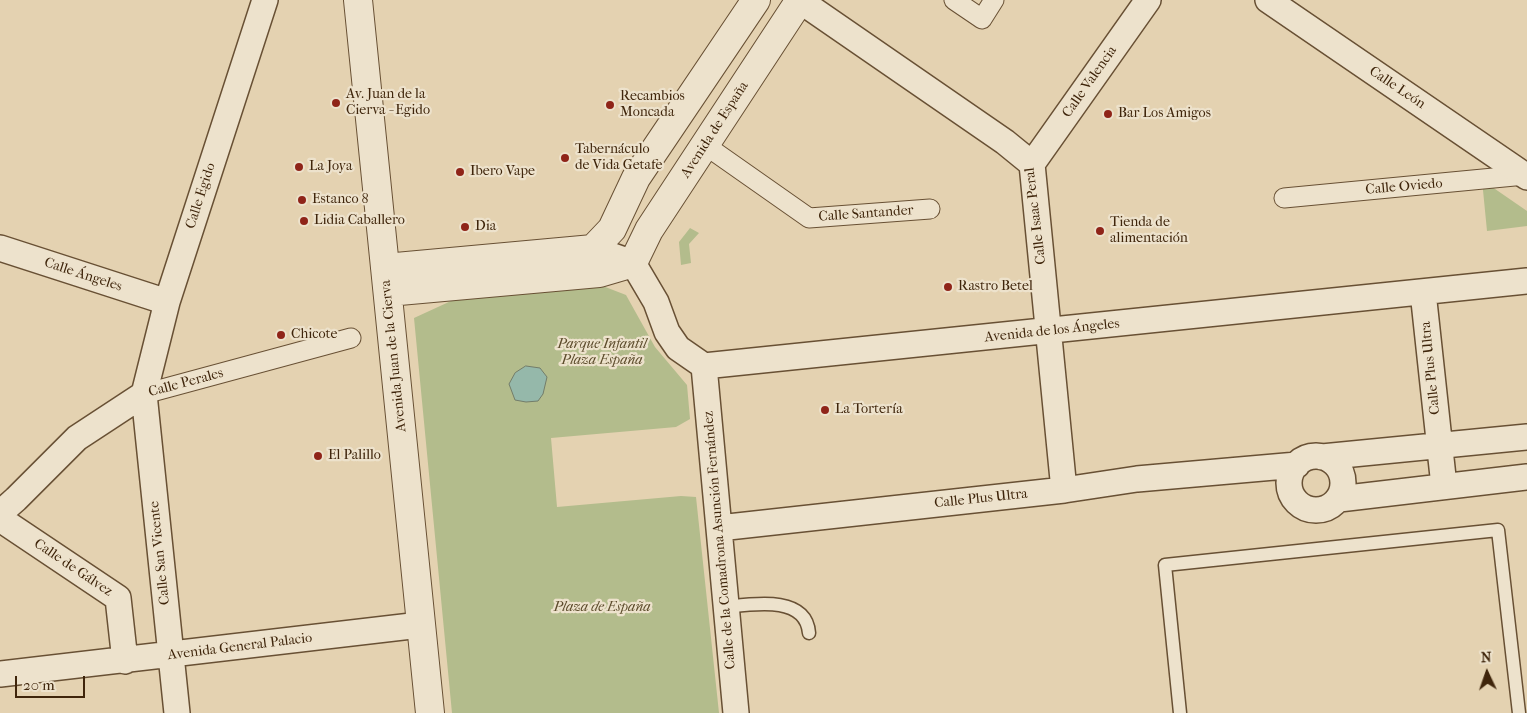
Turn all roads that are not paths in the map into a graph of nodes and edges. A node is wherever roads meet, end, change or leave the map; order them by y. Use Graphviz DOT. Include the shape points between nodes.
graph roads {
  1 [pos="265,0"];
  2 [pos="358,0"];
  3 [pos="756,0"];
  4 [pos="800,0"];
  5 [pos="954,0"];
  6 [pos="994,0"];
  7 [pos="1148,0"];
  8 [pos="1268,0"];
  9 [pos="705,145"];
  10 [pos="1032,164"];
  11 [pos="1526,176"];
  12 [pos="1284,198"];
  13 [pos="930,209"];
  14 [pos="0,248"];
  15 [pos="593,249"];
  16 [pos="633,263"];
  17 [pos="387,280"];
  18 [pos="1527,280"];
  19 [pos="1423,292"];
  20 [pos="167,302"];
  21 [pos="1048,331"];
  22 [pos="351,338"];
  23 [pos="704,366"];
  24 [pos="144,394"];
  25 [pos="1527,437"];
  26 [pos="1439,445"];
  27 [pos="1322,457"];
  28 [pos="1297,465"];
  29 [pos="1244,469"];
  30 [pos="1527,477"];
  31 [pos="1444,486"];
  32 [pos="1064,490"];
  33 [pos="1338,499"];
  34 [pos="1299,504"];
  35 [pos="0,513"];
  36 [pos="0,519"];
  37 [pos="719,528"];
  38 [pos="726,607"];
  39 [pos="420,625"];
  40 [pos="809,633"];
  41 [pos="171,656"];
  42 [pos="125,661"];
  43 [pos="0,674"];
  44 [pos="177,713"];
  45 [pos="430,713"];
  46 [pos="736,713"];
  47 [pos="1180,713"];
  48 [pos="1519,713"];
  1 -- 20 [label="street, Calle Egido"];
  2 -- 17 [label="street, Avenida Juan de la Cierva"];
  3 -- 15 [label="street" via="636,178 612,229"];
  4 -- 9 [label="street, Avenida de España"];
  4 -- 10 [label="street, Calle Isaac Peral"];
  5 -- 6 [label="street" via="982,19"];
  7 -- 10 [label="street, Calle Valencia"];
  8 -- 11 [label="street, Calle León"];
  9 -- 13 [label="street, Calle Santander" via="809,218"];
  9 -- 16 [label="street, Avenida de España" via="650,230"];
  10 -- 21 [label="street, Calle Isaac Peral"];
  11 -- 12 [label="street, Calle Oviedo"];
  14 -- 20 [label="street, Calle Ángeles"];
  15 -- 16 [label="street"];
  15 -- 17 [label="street"];
  16 -- 17 [label="street" via="599,273"];
  16 -- 23 [label="street" via="678,348"];
  17 -- 39 [label="street, Avenida Juan de la Cierva"];
  18 -- 19 [label="street, Avenida de los Ángeles"];
  19 -- 21 [label="street, Avenida de los Ángeles"];
  19 -- 26 [label="street, Calle Plus Ultra"];
  20 -- 24 [label="street, Calle Egido"];
  21 -- 23 [label="street, Avenida de los Ángeles"];
  21 -- 32 [label="street, Calle Isaac Peral"];
  22 -- 24 [label="street, Calle Perales"];
  23 -- 37 [label="street, Calle de la Comadrona Asunción Fernández"];
  24 -- 35 [label="street, Calle Perales" via="77,438"];
  24 -- 41 [label="street, Calle San Vicente"];
  25 -- 26 [label="street"];
  26 -- 27 [label="street"];
  26 -- 31 [label="street, Calle Plus Ultra"];
  27 -- 28 [label="street" via="1304,459"];
  27 -- 33 [label="street" via="1330,460 1342,474 1342,491"];
  28 -- 29 [label="street, Calle Plus Ultra"];
  28 -- 34 [label="street" via="1289,481 1293,498"];
  29 -- 32 [label="street, Calle Plus Ultra"];
  29 -- 34 [label="street"];
  30 -- 31 [label="street"];
  31 -- 33 [label="street"];
  32 -- 37 [label="street, Calle Plus Ultra"];
  33 -- 34 [label="street" via="1324,509 1307,509"];
  36 -- 42 [label="street, Calle de Gálvez" via="118,598"];
  37 -- 38 [label="street, Calle de la Comadrona Asunción Fernández"];
  38 -- 40 [label="lane" via="781,605 804,617"];
  38 -- 46 [label="street, Calle de la Comadrona Asunción Fernández"];
  39 -- 41 [label="street, Avenida General Palacio"];
  39 -- 45 [label="street, Avenida Juan de la Cierva"];
  41 -- 42 [label="street, Avenida General Palacio"];
  41 -- 44 [label="street, Calle San Vicente"];
  42 -- 43 [label="street, Avenida General Palacio"];
  47 -- 48 [label="lane" via="1165,565 1498,530"];
}
